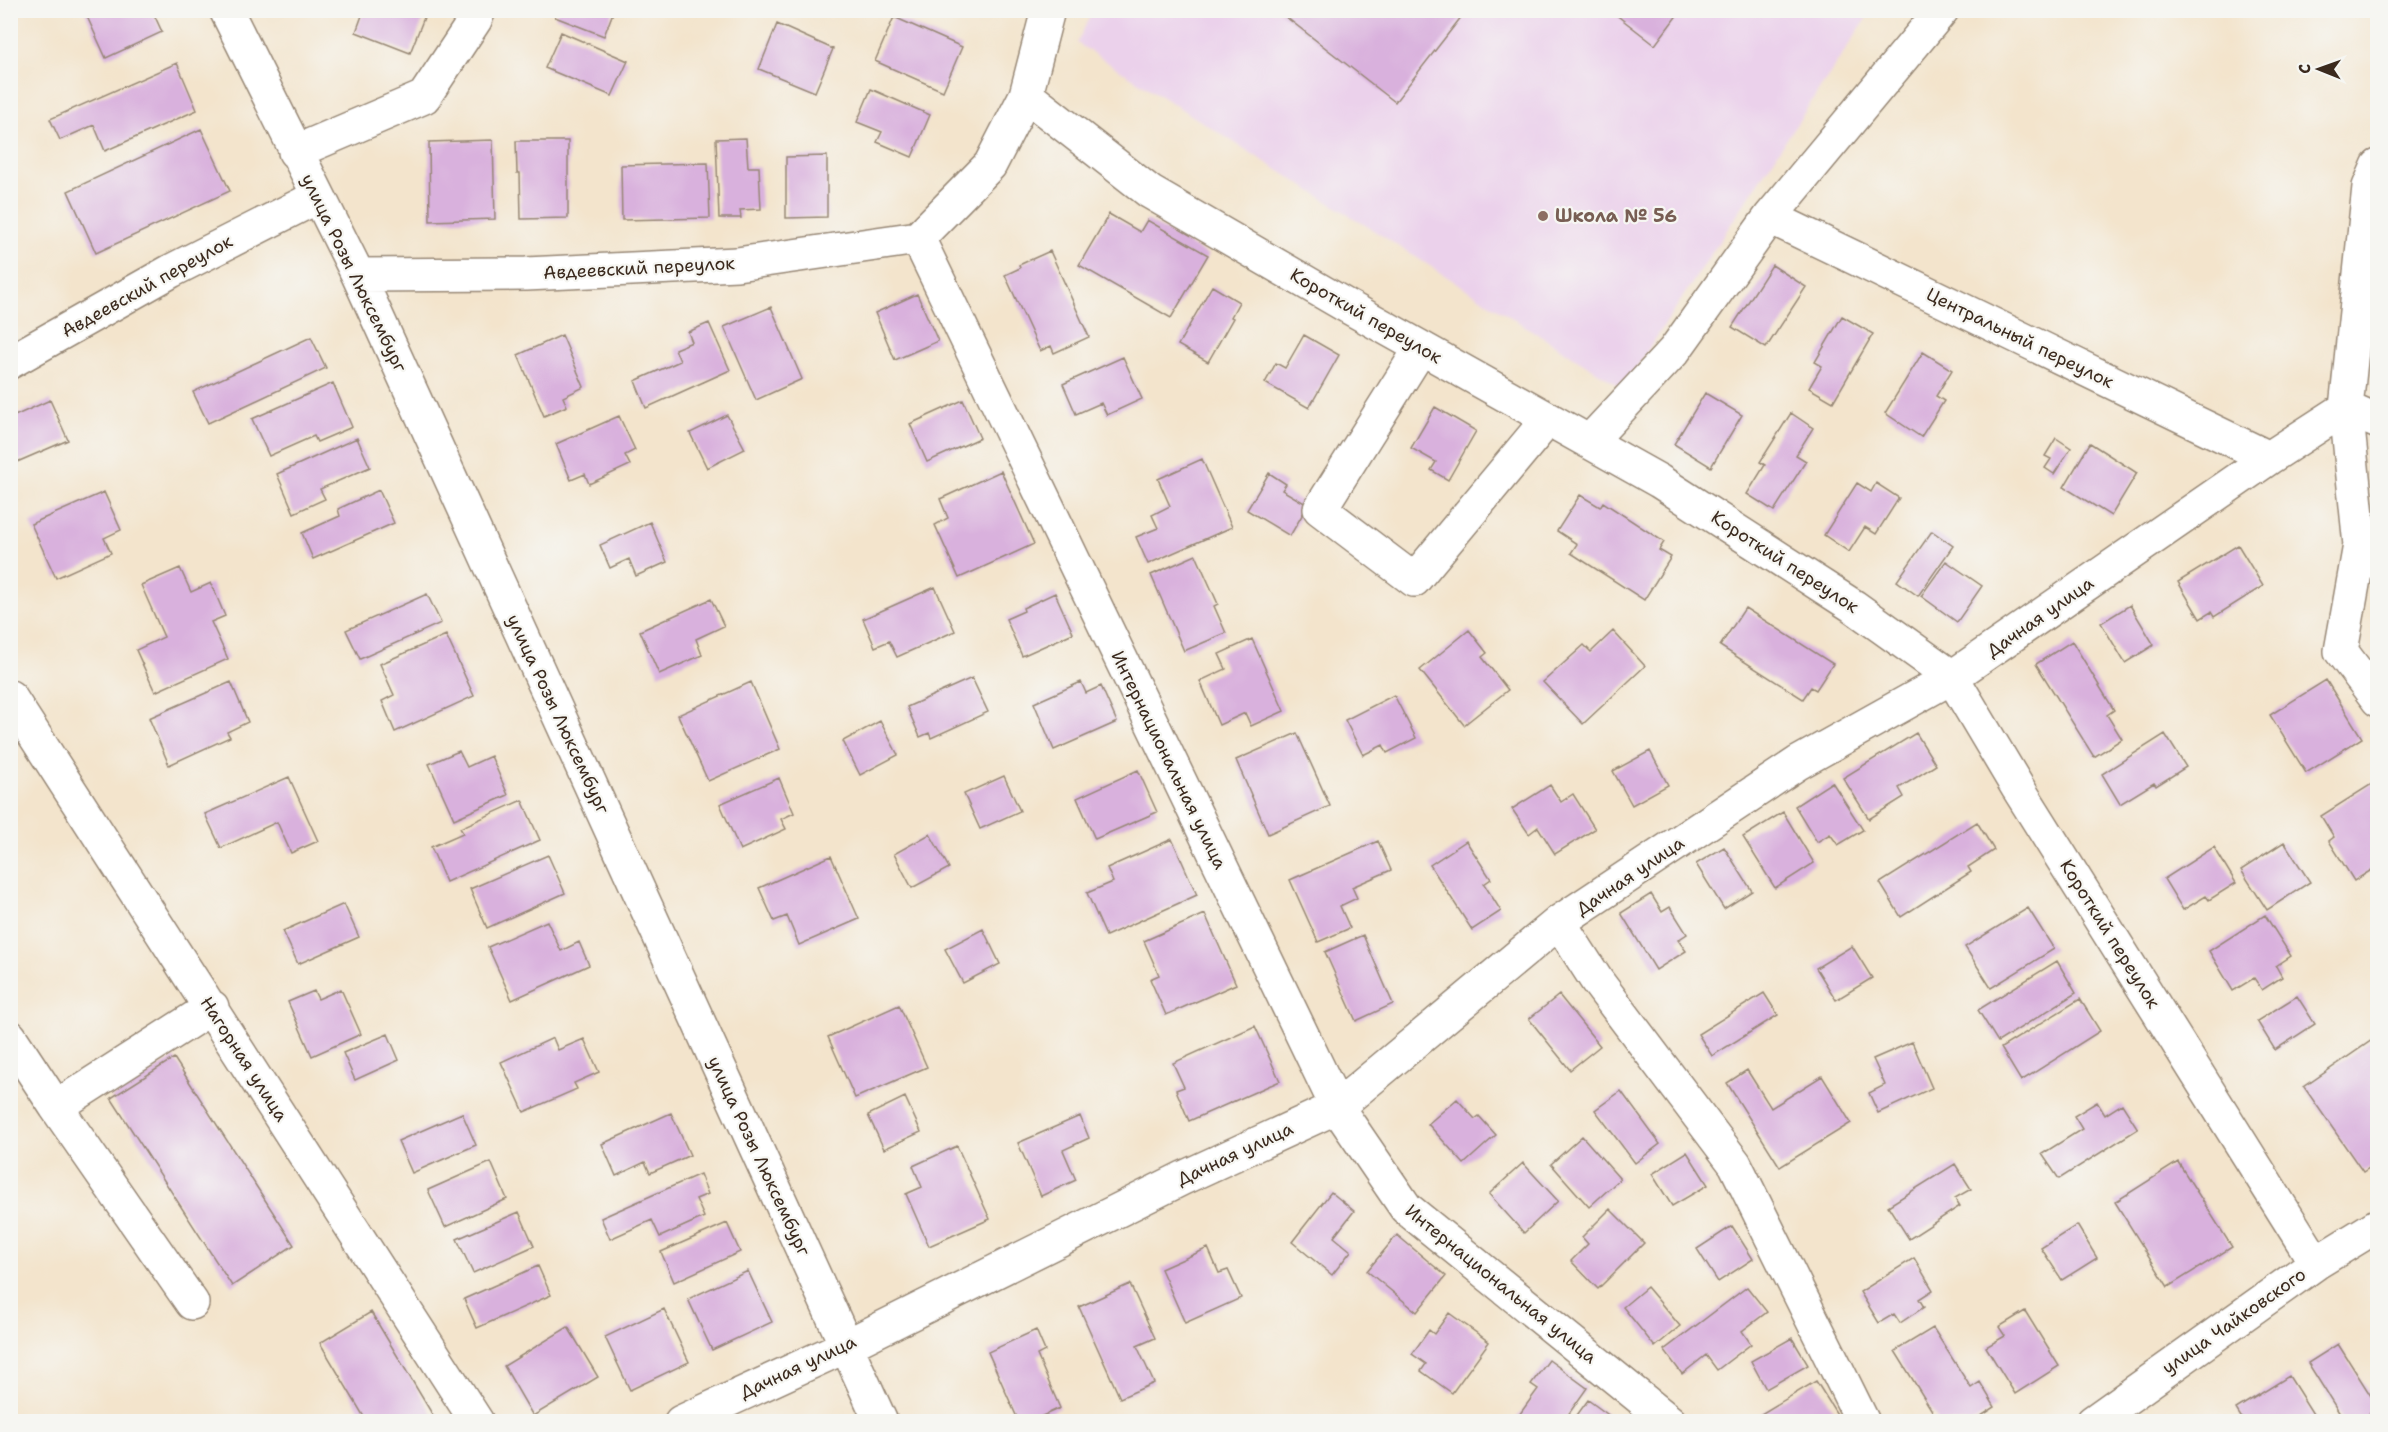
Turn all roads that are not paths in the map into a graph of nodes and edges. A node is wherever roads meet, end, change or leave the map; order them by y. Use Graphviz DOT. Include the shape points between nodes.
graph roads {
  1 [pos="226,10"];
  2 [pos="479,10"];
  3 [pos="1048,10"];
  4 [pos="1942,10"];
  5 [pos="1026,94"];
  6 [pos="295,152"];
  7 [pos="2378,166"];
  8 [pos="317,197"];
  9 [pos="1770,217"];
  10 [pos="918,238"];
  11 [pos="358,275"];
  12 [pos="1421,348"];
  13 [pos="10,362"];
  14 [pos="2346,408"];
  15 [pos="1548,419"];
  16 [pos="2378,422"];
  17 [pos="1589,442"];
  18 [pos="2269,458"];
  19 [pos="1952,677"];
  20 [pos="10,697"];
  21 [pos="2378,700"];
  22 [pos="20,732"];
  23 [pos="1559,922"];
  24 [pos="212,1007"];
  25 [pos="10,1037"];
  26 [pos="56,1107"];
  27 [pos="1337,1107"];
  28 [pos="2378,1225"];
  29 [pos="2316,1263"];
  30 [pos="192,1303"];
  31 [pos="846,1346"];
  32 [pos="477,1422"];
  33 [pos="681,1422"];
  34 [pos="881,1422"];
  35 [pos="1670,1422"];
  36 [pos="1863,1422"];
  37 [pos="2093,1422"];
  1 -- 6 [label="street, улица Розы Люксембург"];
  2 -- 6 [label="street" via="424,98"];
  3 -- 5 [label="street"];
  4 -- 9 [label="street"];
  5 -- 10 [label="street" via="990,165"];
  5 -- 12 [label="street, Короткий переулок" via="1150,192"];
  6 -- 8 [label="street, улица Розы Люксембург"];
  7 -- 14 [label="street" via="2369,187"];
  8 -- 11 [label="street, улица Розы Люксембург"];
  8 -- 13 [label="street, Авдеевский переулок" via="171,271"];
  9 -- 17 [label="street" via="1674,351"];
  9 -- 18 [label="street, Центральный переулок"];
  10 -- 11 [label="street, Авдеевский переулок" via="737,264 526,274"];
  10 -- 27 [label="street, Интернациональная улица"];
  11 -- 31 [label="street, улица Розы Люксембург"];
  12 -- 15 [label="street, Короткий переулок"];
  12 -- 15 [label="street" via="1320,509 1414,580"];
  14 -- 16 [label="street"];
  14 -- 18 [label="street, Дачная улица"];
  14 -- 21 [label="street" via="2360,545 2342,651"];
  15 -- 17 [label="street, Короткий переулок"];
  17 -- 19 [label="street, Короткий переулок" via="1659,481 1853,606"];
  18 -- 19 [label="street, Дачная улица"];
  19 -- 23 [label="street, Дачная улица" via="1798,763"];
  19 -- 29 [label="street, Короткий переулок"];
  20 -- 22 [label="street, Нагорная улица"];
  22 -- 24 [label="street, Нагорная улица"];
  23 -- 27 [label="street, Дачная улица"];
  23 -- 36 [label="street" via="1597,981 1735,1164"];
  24 -- 26 [label="street"];
  24 -- 32 [label="street, Нагорная улица"];
  25 -- 26 [label="street"];
  26 -- 30 [label="street"];
  27 -- 31 [label="street, Дачная улица" via="1183,1178"];
  27 -- 35 [label="street, Интернациональная улица" via="1406,1208"];
  28 -- 29 [label="street, улица Чайковского"];
  29 -- 37 [label="street, улица Чайковского"];
  31 -- 33 [label="street, Дачная улица"];
  31 -- 34 [label="street, улица Розы Люксембург"];
}
